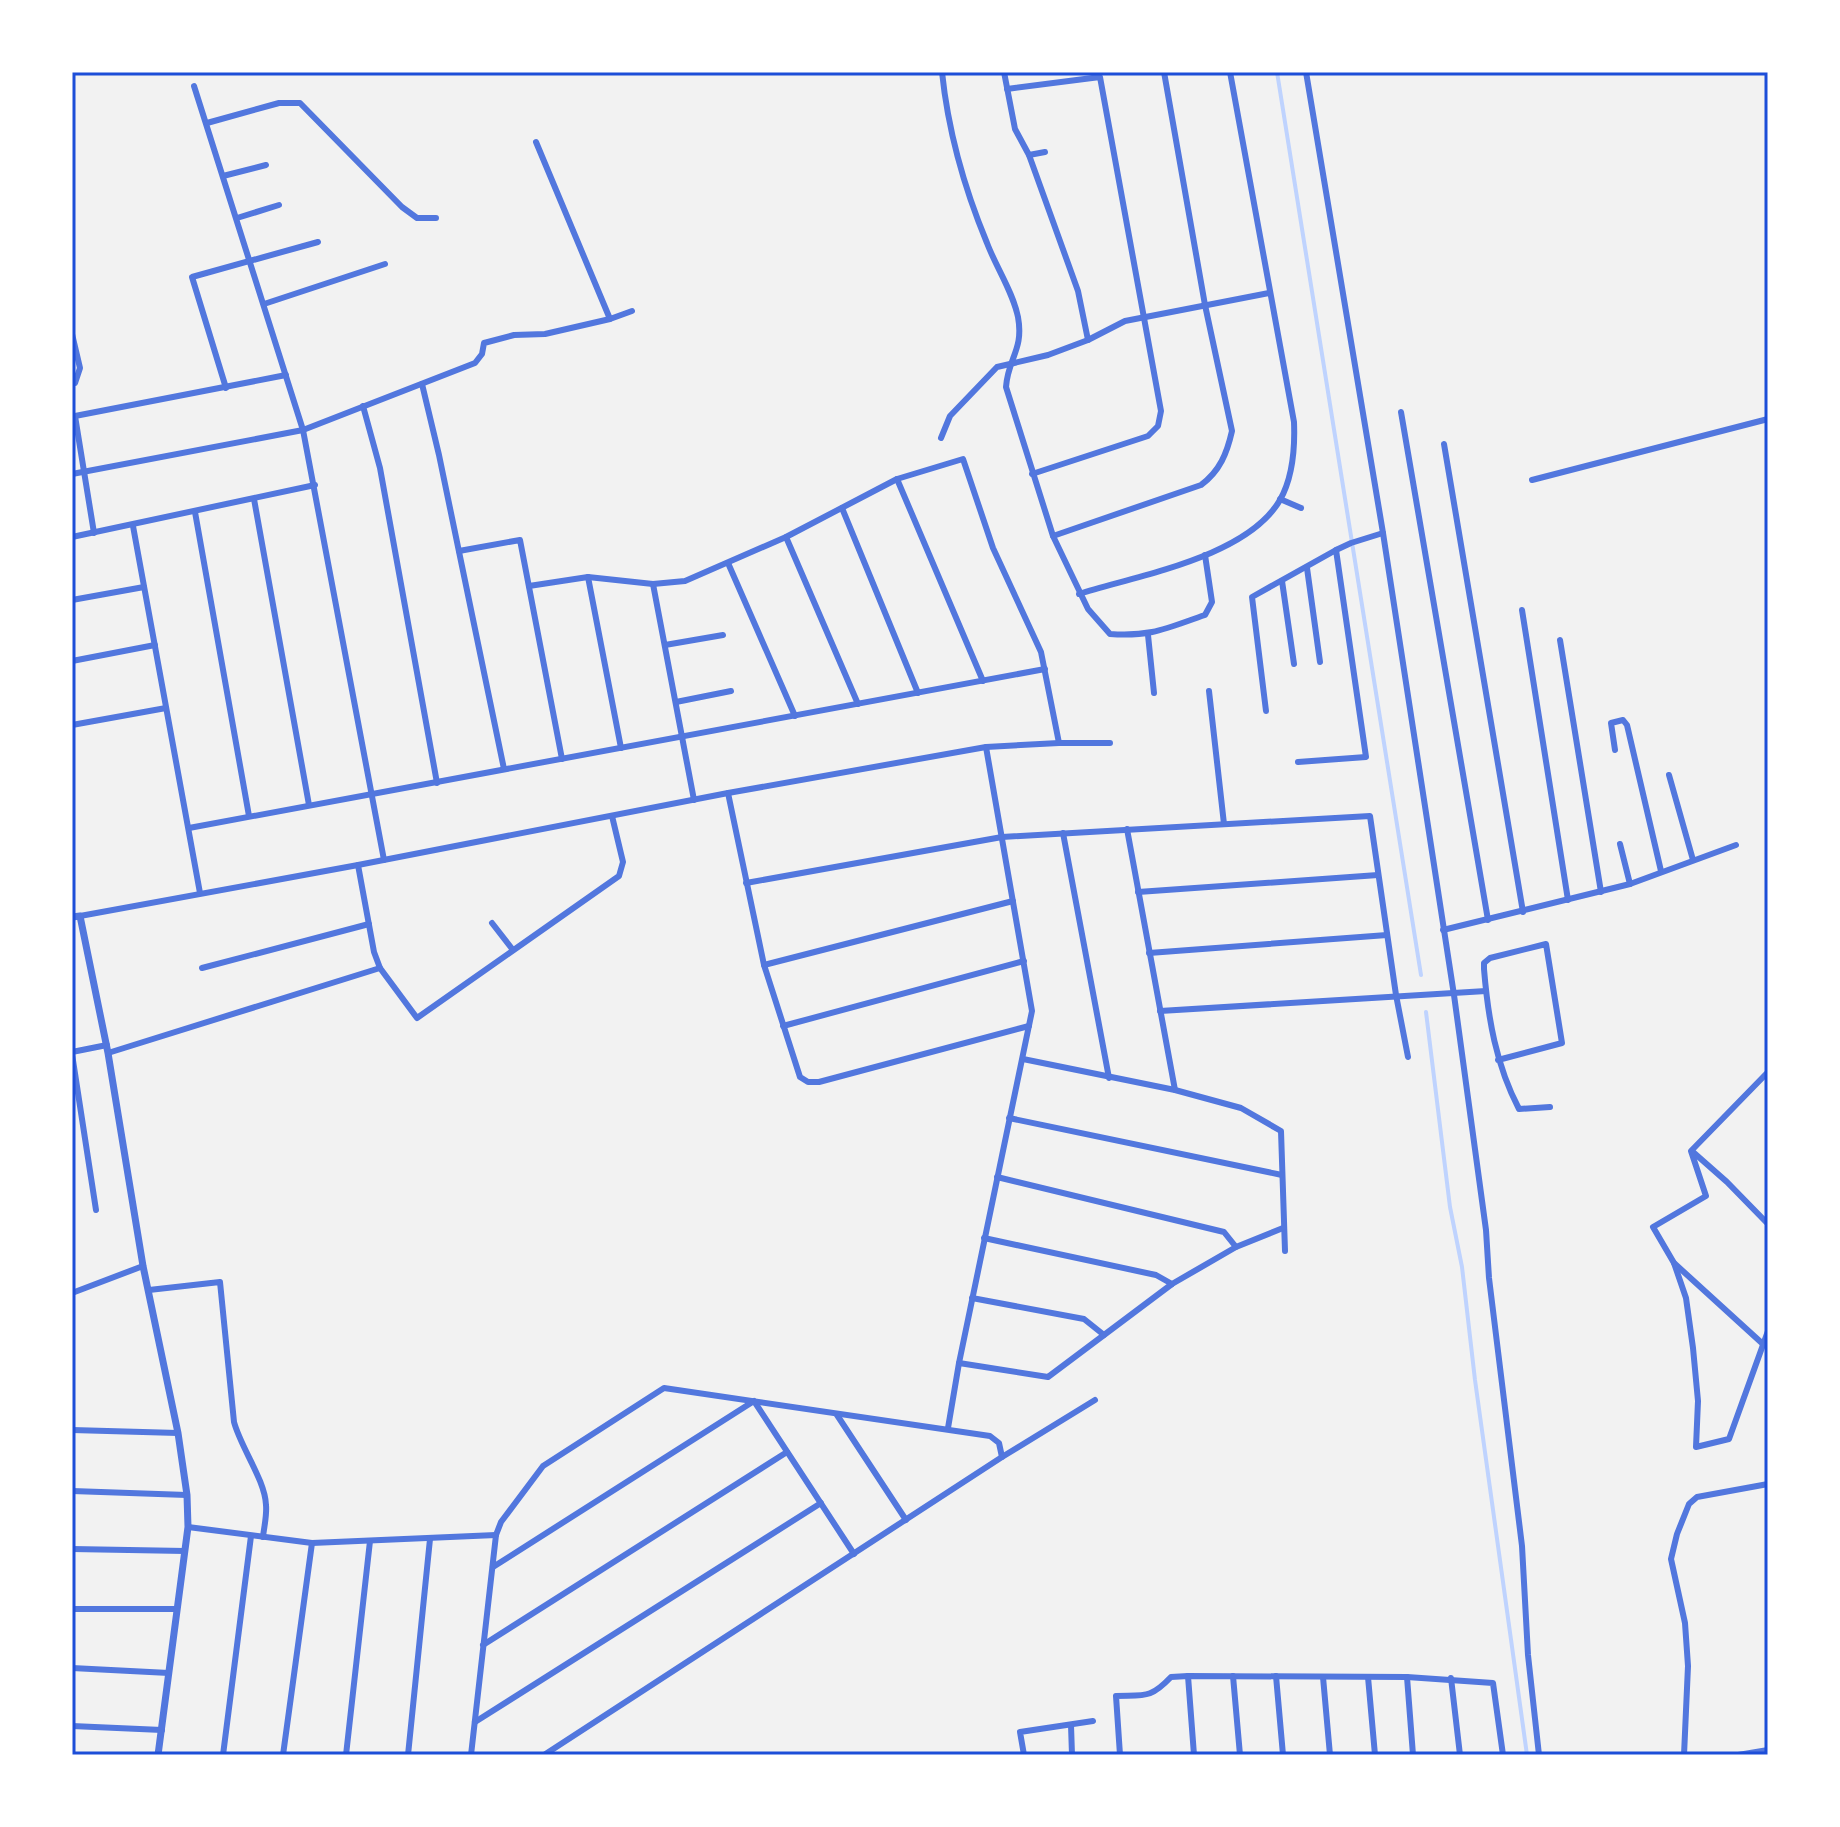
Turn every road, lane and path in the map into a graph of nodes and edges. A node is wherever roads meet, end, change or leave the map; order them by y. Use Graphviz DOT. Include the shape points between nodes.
graph roads {
  1 [pos="942,72"];
  2 [pos="1004,72"];
  3 [pos="1164,72"];
  4 [pos="1230,72"];
  5 [pos="1306,72"];
  6 [pos="194,86"];
  7 [pos="1007,89"];
  8 [pos="207,123"];
  9 [pos="536,142"];
  10 [pos="1045,152"];
  11 [pos="1029,155"];
  12 [pos="266,165"];
  13 [pos="223,176"];
  14 [pos="279,205"];
  15 [pos="237,218"];
  16 [pos="436,218"];
  17 [pos="318,242"];
  18 [pos="251,261"];
  19 [pos="385,264"];
  20 [pos="1269,293"];
  21 [pos="264,304"];
  22 [pos="1205,305"];
  23 [pos="632,311"];
  24 [pos="1144,316"];
  25 [pos="610,319"];
  26 [pos="72,334"];
  27 [pos="1088,340"];
  28 [pos="1012,363"];
  29 [pos="286,375"];
  30 [pos="75,383"];
  31 [pos="422,384"];
  32 [pos="226,388"];
  33 [pos="363,406"];
  34 [pos="1401,412"];
  35 [pos="1768,419"];
  36 [pos="303,430"];
  37 [pos="941,438"];
  38 [pos="1444,444"];
  39 [pos="84,472"];
  40 [pos="72,474"];
  41 [pos="1032,474"];
  42 [pos="897,479"];
  43 [pos="1532,480"];
  44 [pos="315,485"];
  45 [pos="254,499"];
  46 [pos="1280,499"];
  47 [pos="842,508"];
  48 [pos="1301,508"];
  49 [pos="195,512"];
  50 [pos="133,526"];
  51 [pos="94,533"];
  52 [pos="1383,533"];
  53 [pos="1053,536"];
  54 [pos="72,537"];
  55 [pos="786,537"];
  56 [pos="1336,550"];
  57 [pos="459,551"];
  58 [pos="1205,555"];
  59 [pos="728,563"];
  60 [pos="1307,568"];
  61 [pos="588,577"];
  62 [pos="1282,581"];
  63 [pos="653,584"];
  64 [pos="529,586"];
  65 [pos="144,587"];
  66 [pos="1079,594"];
  67 [pos="72,600"];
  68 [pos="1522,610"];
  69 [pos="723,635"];
  70 [pos="1148,635"];
  71 [pos="1560,640"];
  72 [pos="155,645"];
  73 [pos="665,645"];
  74 [pos="72,661"];
  75 [pos="1320,662"];
  76 [pos="1294,664"];
  77 [pos="1045,669"];
  78 [pos="983,681"];
  79 [pos="731,691"];
  80 [pos="1209,691"];
  81 [pos="918,693"];
  82 [pos="1154,693"];
  83 [pos="676,702"];
  84 [pos="858,704"];
  85 [pos="166,708"];
  86 [pos="1266,711"];
  87 [pos="795,716"];
  88 [pos="72,725"];
  89 [pos="682,736"];
  90 [pos="1059,743"];
  91 [pos="1110,743"];
  92 [pos="986,747"];
  93 [pos="621,748"];
  94 [pos="1615,750"];
  95 [pos="562,759"];
  96 [pos="1298,762"];
  97 [pos="504,769"];
  98 [pos="1669,775"];
  99 [pos="437,783"];
  100 [pos="728,793"];
  101 [pos="372,794"];
  102 [pos="694,800"];
  103 [pos="309,805"];
  104 [pos="249,816"];
  105 [pos="612,816"];
  106 [pos="1224,824"];
  107 [pos="189,828"];
  108 [pos="1127,829"];
  109 [pos="1063,833"];
  110 [pos="1002,837"];
  111 [pos="1620,844"];
  112 [pos="1736,845"];
  113 [pos="384,860"];
  114 [pos="1693,860"];
  115 [pos="358,865"];
  116 [pos="1661,871"];
  117 [pos="1378,875"];
  118 [pos="746,883"];
  119 [pos="1630,884"];
  120 [pos="1138,892"];
  121 [pos="1601,892"];
  122 [pos="200,893"];
  123 [pos="1568,900"];
  124 [pos="1013,901"];
  125 [pos="1523,912"];
  126 [pos="76,917"];
  127 [pos="1488,920"];
  128 [pos="492,923"];
  129 [pos="369,924"];
  130 [pos="1443,930"];
  131 [pos="1387,935"];
  132 [pos="513,950"];
  133 [pos="1149,953"];
  134 [pos="1024,961"];
  135 [pos="764,965"];
  136 [pos="202,968"];
  137 [pos="380,968"];
  138 [pos="1486,991"];
  139 [pos="1396,995"];
  140 [pos="1454,995"];
  141 [pos="1160,1011"];
  142 [pos="783,1026"];
  143 [pos="1029,1026"];
  144 [pos="108,1049"];
  145 [pos="72,1053"];
  146 [pos="1408,1057"];
  147 [pos="1023,1059"];
  148 [pos="1498,1060"];
  149 [pos="1768,1072"];
  150 [pos="1109,1078"];
  151 [pos="1175,1090"];
  152 [pos="1550,1107"];
  153 [pos="1009,1118"];
  154 [pos="1691,1151"];
  155 [pos="1282,1175"];
  156 [pos="997,1177"];
  157 [pos="96,1210"];
  158 [pos="1768,1224"];
  159 [pos="1283,1228"];
  160 [pos="984,1238"];
  161 [pos="1236,1247"];
  162 [pos="1285,1251"];
  163 [pos="1674,1263"];
  164 [pos="143,1266"];
  165 [pos="1172,1284"];
  166 [pos="149,1290"];
  167 [pos="72,1293"];
  168 [pos="972,1298"];
  169 [pos="1768,1331"];
  170 [pos="1104,1335"];
  171 [pos="1764,1345"];
  172 [pos="959,1363"];
  173 [pos="1095,1400"];
  174 [pos="754,1401"];
  175 [pos="837,1415"];
  176 [pos="948,1428"];
  177 [pos="72,1430"];
  178 [pos="178,1433"];
  179 [pos="787,1452"];
  180 [pos="1002,1457"];
  181 [pos="1767,1481"];
  182 [pos="72,1491"];
  183 [pos="187,1495"];
  184 [pos="821,1503"];
  185 [pos="906,1520"];
  186 [pos="188,1527"];
  187 [pos="496,1535"];
  188 [pos="251,1536"];
  189 [pos="263,1537"];
  190 [pos="430,1539"];
  191 [pos="370,1541"];
  192 [pos="312,1543"];
  193 [pos="72,1549"];
  194 [pos="185,1551"];
  195 [pos="854,1554"];
  196 [pos="493,1567"];
  197 [pos="72,1609"];
  198 [pos="177,1609"];
  199 [pos="483,1645"];
  200 [pos="72,1668"];
  201 [pos="169,1673"];
  202 [pos="1188,1676"];
  203 [pos="1233,1676"];
  204 [pos="1276,1676"];
  205 [pos="1323,1677"];
  206 [pos="1368,1677"];
  207 [pos="1407,1677"];
  208 [pos="1451,1678"];
  209 [pos="1093,1721"];
  210 [pos="475,1722"];
  211 [pos="1071,1725"];
  212 [pos="72,1726"];
  213 [pos="162,1730"];
  214 [pos="1768,1750"];
  215 [pos="158,1755"];
  216 [pos="223,1755"];
  217 [pos="283,1755"];
  218 [pos="346,1755"];
  219 [pos="408,1755"];
  220 [pos="471,1755"];
  221 [pos="544,1755"];
  222 [pos="1024,1755"];
  223 [pos="1072,1755"];
  224 [pos="1120,1755"];
  225 [pos="1194,1755"];
  226 [pos="1240,1755"];
  227 [pos="1283,1755"];
  228 [pos="1330,1755"];
  229 [pos="1375,1755"];
  230 [pos="1413,1755"];
  231 [pos="1460,1755"];
  232 [pos="1503,1755"];
  233 [pos="1539,1755"];
  234 [pos="1684,1755"];
  235 [pos="1738,1755"];
  1 -- 28 [label="street" via="963,176 1017,314 1020,341"];
  2 -- 7 [label="street"];
  3 -- 22 [label="street"];
  4 -- 20 [label="street"];
  5 -- 52 [label="street"];
  6 -- 8 [label="street"];
  7 -- 11 [label="street" via="1015,129"];
  7 -- 24 [label="street" via="1100,77"];
  8 -- 13 [label="street"];
  8 -- 16 [label="street" via="279,103 300,103 402,207 417,218"];
  9 -- 25 [label="street"];
  10 -- 11 [label="street"];
  11 -- 27 [label="street" via="1078,291"];
  12 -- 13 [label="street"];
  13 -- 15 [label="street"];
  14 -- 15 [label="street"];
  15 -- 18 [label="street"];
  17 -- 18 [label="street"];
  18 -- 21 [label="street"];
  18 -- 32 [label="street" via="192,277"];
  19 -- 21 [label="street"];
  20 -- 22 [label="street"];
  20 -- 46 [label="street" via="1294,422 1291,467"];
  21 -- 29 [label="street"];
  22 -- 24 [label="street"];
  22 -- 53 [label="street" via="1232,431 1216,474 1201,485"];
  23 -- 25 [label="street"];
  24 -- 27 [label="street"];
  24 -- 41 [label="street" via="1161,411 1158,426 1148,436"];
  25 -- 31 [label="street" via="484,343 475,363"];
  26 -- 30 [label="street" via="80,368"];
  27 -- 28 [label="street"];
  28 -- 37 [label="street" via="983,379 950,416"];
  28 -- 41 [label="street" via="1006,387"];
  29 -- 32 [label="street"];
  29 -- 36 [label="street"];
  31 -- 33 [label="street"];
  31 -- 57 [label="street"];
  32 -- 39 [label="street" via="75,416"];
  33 -- 36 [label="street"];
  33 -- 99 [label="street" via="380,468"];
  34 -- 127 [label="street"];
  35 -- 43 [label="street"];
  36 -- 39 [label="street"];
  36 -- 44 [label="street"];
  38 -- 125 [label="street"];
  39 -- 40 [label="street"];
  39 -- 51 [label="street"];
  41 -- 53 [label="street"];
  42 -- 47 [label="street"];
  42 -- 77 [label="street" via="963,459 993,548"];
  42 -- 78 [label="street"];
  44 -- 45 [label="street"];
  44 -- 101 [label="street"];
  45 -- 49 [label="street"];
  45 -- 103 [label="street"];
  46 -- 48 [label="street"];
  46 -- 58 [label="street" via="1255,530"];
  47 -- 55 [label="street"];
  47 -- 81 [label="street"];
  49 -- 50 [label="street"];
  49 -- 104 [label="street"];
  50 -- 51 [label="street"];
  50 -- 65 [label="street"];
  51 -- 54 [label="street"];
  52 -- 56 [label="street"];
  52 -- 130 [label="street"];
  53 -- 66 [label="street"];
  55 -- 59 [label="street"];
  55 -- 84 [label="street"];
  56 -- 60 [label="street"];
  56 -- 96 [label="street" via="1366,757"];
  57 -- 64 [label="street" via="520,540"];
  57 -- 97 [label="street"];
  58 -- 66 [label="street"];
  58 -- 70 [label="street" via="1210,609"];
  59 -- 63 [label="street" via="685,581"];
  59 -- 87 [label="street"];
  60 -- 62 [label="street"];
  60 -- 75 [label="street"];
  61 -- 63 [label="street"];
  61 -- 64 [label="street"];
  61 -- 93 [label="street"];
  62 -- 76 [label="street"];
  62 -- 86 [label="street" via="1251,602"];
  63 -- 73 [label="street"];
  64 -- 95 [label="street"];
  65 -- 67 [label="street"];
  65 -- 72 [label="street"];
  66 -- 70 [label="street" via="1110,634"];
  68 -- 123 [label="street"];
  69 -- 73 [label="street"];
  70 -- 82 [label="street"];
  71 -- 121 [label="street"];
  72 -- 74 [label="street"];
  72 -- 85 [label="street"];
  73 -- 83 [label="street"];
  77 -- 78 [label="street"];
  77 -- 90 [label="street"];
  78 -- 81 [label="street"];
  79 -- 83 [label="street"];
  80 -- 106 [label="street"];
  81 -- 84 [label="street"];
  83 -- 89 [label="street"];
  84 -- 87 [label="street"];
  85 -- 88 [label="street"];
  85 -- 107 [label="street"];
  87 -- 89 [label="street"];
  89 -- 93 [label="street"];
  89 -- 102 [label="street"];
  90 -- 91 [label="street"];
  90 -- 92 [label="street"];
  92 -- 100 [label="street"];
  92 -- 110 [label="street"];
  93 -- 95 [label="street"];
  94 -- 116 [label="street" via="1611,723 1623,720"];
  95 -- 97 [label="street"];
  97 -- 99 [label="street"];
  98 -- 114 [label="street"];
  99 -- 101 [label="street"];
  100 -- 102 [label="street"];
  100 -- 118 [label="street"];
  101 -- 103 [label="street"];
  101 -- 113 [label="street"];
  102 -- 105 [label="street"];
  103 -- 104 [label="street"];
  104 -- 107 [label="street"];
  105 -- 113 [label="street"];
  105 -- 132 [label="street" via="623,862 619,876"];
  106 -- 108 [label="street"];
  106 -- 117 [label="street" via="1370,816"];
  107 -- 122 [label="street"];
  108 -- 109 [label="street"];
  108 -- 120 [label="street"];
  109 -- 110 [label="street"];
  109 -- 150 [label="street"];
  110 -- 118 [label="street"];
  110 -- 124 [label="street"];
  111 -- 119 [label="street"];
  112 -- 114 [label="street"];
  113 -- 115 [label="street"];
  114 -- 116 [label="street"];
  115 -- 122 [label="street"];
  115 -- 129 [label="street"];
  116 -- 119 [label="street"];
  117 -- 120 [label="street"];
  117 -- 131 [label="street"];
  118 -- 135 [label="street"];
  119 -- 121 [label="street"];
  120 -- 133 [label="street"];
  121 -- 123 [label="street"];
  122 -- 126 [label="street"];
  123 -- 125 [label="street"];
  124 -- 134 [label="street"];
  124 -- 135 [label="street"];
  125 -- 127 [label="street"];
  126 -- 144 [label="street"];
  127 -- 130 [label="street"];
  128 -- 132 [label="street"];
  129 -- 136 [label="street"];
  129 -- 137 [label="street"];
  130 -- 140 [label="street"];
  131 -- 133 [label="street"];
  131 -- 139 [label="street"];
  132 -- 137 [label="street" via="417,1018"];
  133 -- 141 [label="street"];
  134 -- 142 [label="street"];
  134 -- 143 [label="street" via="1032,1011"];
  135 -- 142 [label="street"];
  137 -- 144 [label="street"];
  138 -- 140 [label="street"];
  138 -- 148 [label="street"];
  138 -- 148 [label="street" via="1484,963 1490,958 1546,944 1562,1043"];
  139 -- 140 [label="street"];
  139 -- 141 [label="street"];
  139 -- 146 [label="street"];
  140 -- 233 [label="street" via="1522,1546"];
  141 -- 151 [label="street"];
  142 -- 143 [label="street" via="800,1077 808,1082"];
  143 -- 147 [label="street"];
  144 -- 145 [label="street"];
  144 -- 164 [label="street"];
  145 -- 157 [label="street"];
  147 -- 150 [label="street"];
  147 -- 153 [label="street"];
  148 -- 152 [label="street" via="1519,1109"];
  149 -- 154 [label="street"];
  150 -- 151 [label="street"];
  151 -- 155 [label="street" via="1241,1108 1281,1131"];
  153 -- 155 [label="street"];
  153 -- 156 [label="street"];
  154 -- 158 [label="street"];
  154 -- 163 [label="street" via="1706,1196 1653,1227"];
  155 -- 159 [label="street"];
  156 -- 160 [label="street"];
  156 -- 161 [label="street" via="1224,1232"];
  159 -- 161 [label="street"];
  159 -- 162 [label="street"];
  160 -- 165 [label="street" via="1156,1275"];
  160 -- 168 [label="street"];
  161 -- 165 [label="street"];
  163 -- 171 [label="street"];
  163 -- 171 [label="street" via="1686,1298 1693,1348 1696,1447 1729,1439"];
  164 -- 166 [label="street"];
  164 -- 167 [label="street"];
  165 -- 170 [label="street"];
  166 -- 178 [label="street"];
  166 -- 189 [label="street" via="220,1282 234,1422 263,1492"];
  168 -- 170 [label="street" via="1084,1319"];
  168 -- 172 [label="street"];
  169 -- 171 [label="street"];
  170 -- 172 [label="street" via="1048,1377"];
  172 -- 176 [label="street"];
  173 -- 180 [label="street"];
  174 -- 175 [label="street"];
  174 -- 179 [label="street"];
  174 -- 187 [label="street" via="664,1388 543,1466"];
  174 -- 196 [label="street"];
  175 -- 176 [label="street"];
  175 -- 185 [label="street"];
  176 -- 180 [label="street" via="995,1439"];
  177 -- 178 [label="street"];
  178 -- 183 [label="street"];
  179 -- 184 [label="street"];
  179 -- 199 [label="street"];
  180 -- 185 [label="street"];
  181 -- 234 [label="street" via="1697,1497 1677,1534 1671,1559 1688,1666"];
  182 -- 183 [label="street"];
  183 -- 186 [label="street"];
  184 -- 195 [label="street"];
  184 -- 210 [label="street"];
  185 -- 195 [label="street"];
  186 -- 188 [label="street"];
  186 -- 194 [label="street"];
  187 -- 190 [label="street"];
  187 -- 196 [label="street"];
  188 -- 189 [label="street"];
  188 -- 216 [label="street"];
  189 -- 192 [label="street"];
  190 -- 191 [label="street"];
  190 -- 219 [label="street"];
  191 -- 192 [label="street"];
  191 -- 218 [label="street"];
  192 -- 217 [label="street"];
  193 -- 194 [label="street"];
  194 -- 198 [label="street"];
  195 -- 221 [label="street"];
  196 -- 199 [label="street"];
  197 -- 198 [label="street"];
  198 -- 201 [label="street"];
  199 -- 210 [label="street"];
  200 -- 201 [label="street"];
  201 -- 213 [label="street"];
  202 -- 203 [label="street"];
  202 -- 224 [label="street" via="1171,1677 1151,1694 1116,1696"];
  202 -- 225 [label="street"];
  203 -- 204 [label="street"];
  203 -- 226 [label="street"];
  204 -- 205 [label="street"];
  204 -- 227 [label="street"];
  205 -- 206 [label="street"];
  205 -- 228 [label="street"];
  206 -- 207 [label="street"];
  206 -- 229 [label="street"];
  207 -- 208 [label="street"];
  207 -- 230 [label="street"];
  208 -- 231 [label="street"];
  208 -- 232 [label="street" via="1493,1683"];
  209 -- 211 [label="street"];
  210 -- 220 [label="street"];
  211 -- 222 [label="street" via="1020,1732"];
  211 -- 223 [label="street"];
  212 -- 213 [label="street"];
  213 -- 215 [label="street"];
  214 -- 235 [label="street"];
}
